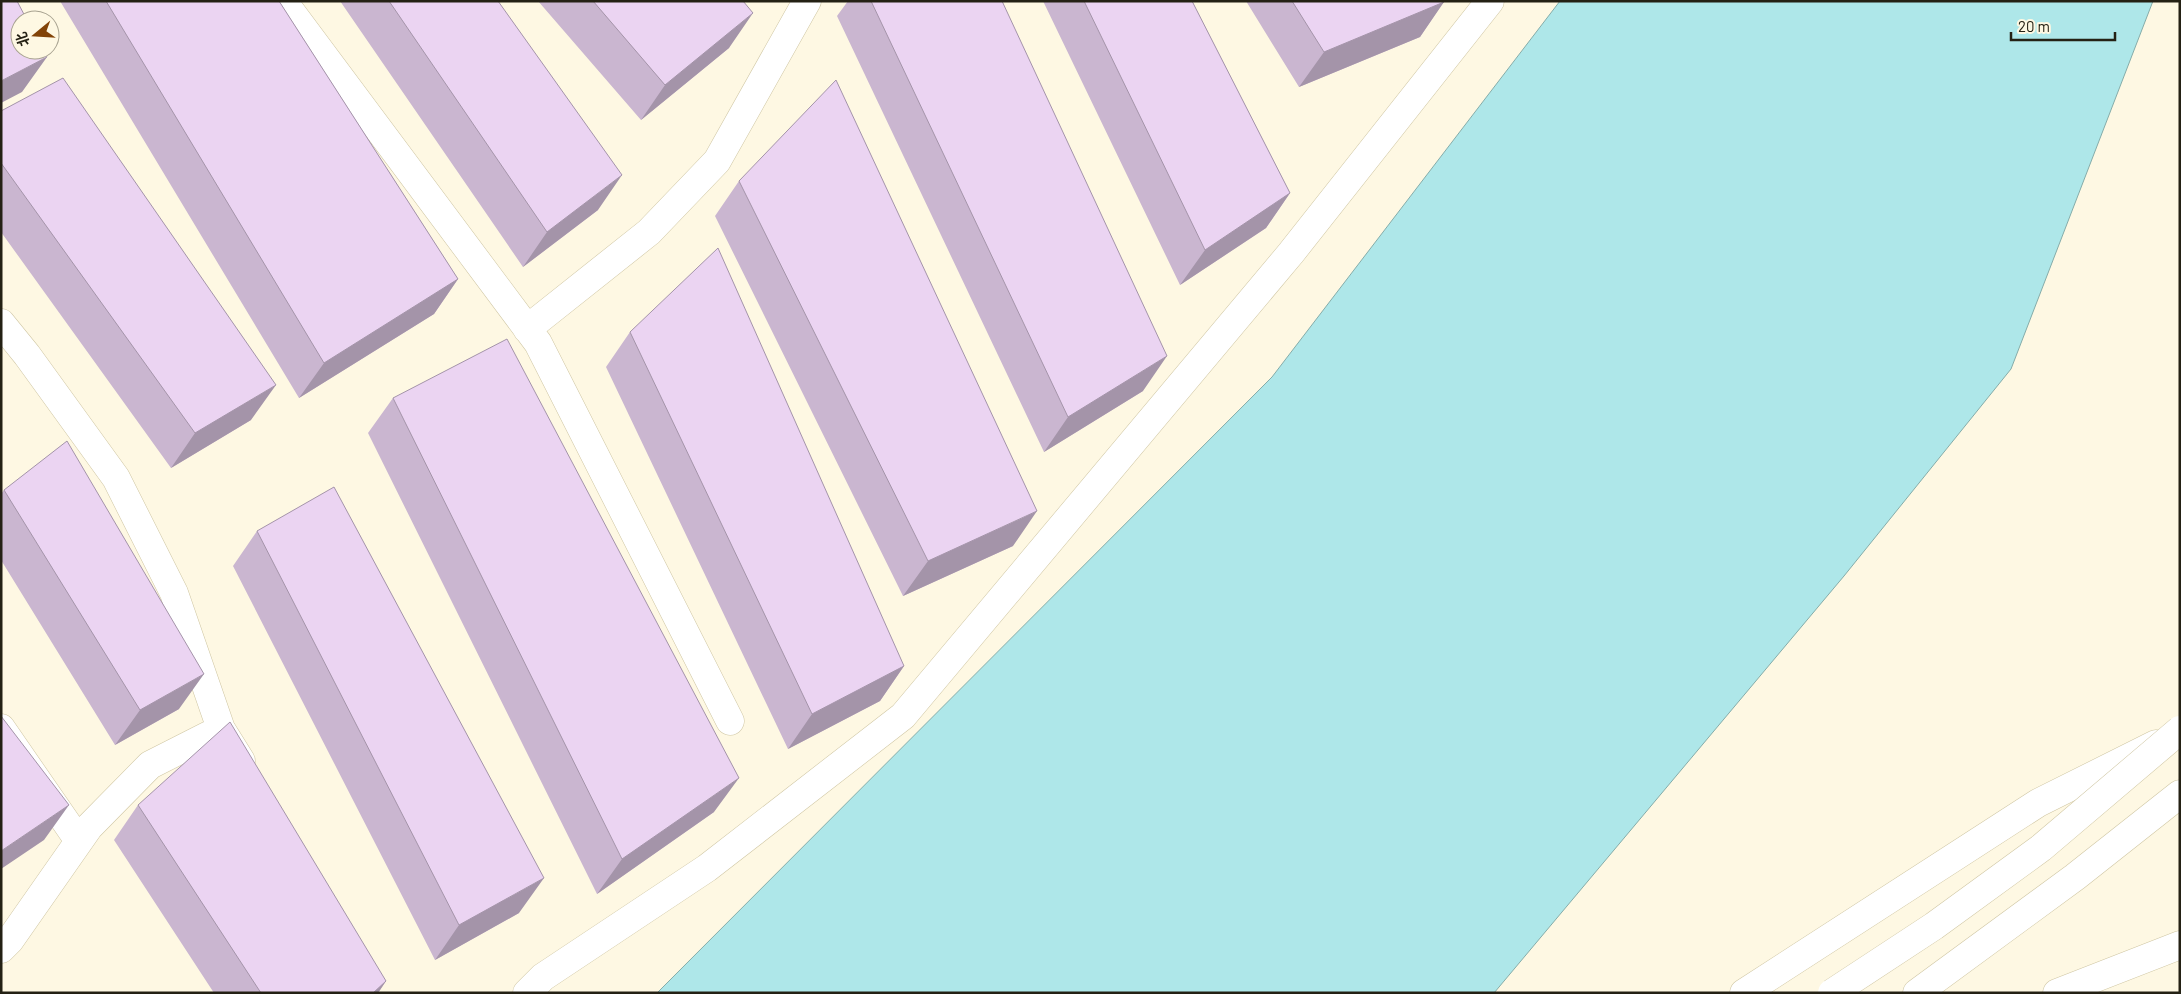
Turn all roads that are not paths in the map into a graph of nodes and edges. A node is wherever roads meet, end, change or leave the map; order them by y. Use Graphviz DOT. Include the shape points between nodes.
graph roads {
  1 [pos="282,1"];
  2 [pos="807,1"];
  3 [pos="1490,1"];
  4 [pos="1,323"];
  5 [pos="527,329"];
  6 [pos="730,721"];
  7 [pos="1,728"];
  8 [pos="221,729"];
  9 [pos="2180,731"];
  10 [pos="253,779"];
  11 [pos="2180,794"];
  12 [pos="79,841"];
  13 [pos="2180,945"];
  14 [pos="1,949"];
  15 [pos="527,993"];
  16 [pos="1744,993"];
  17 [pos="1832,993"];
  18 [pos="1916,993"];
  19 [pos="2057,993"];
  1 -- 5 [label="main road"];
  2 -- 5 [label="main road" via="717,161 649,232"];
  3 -- 15 [label="main road" via="1291,252 903,716 707,868 543,977"];
  4 -- 8 [label="main road" via="116,478 174,593"];
  5 -- 6 [label="main road" via="538,343"];
  7 -- 12 [label="main road"];
  8 -- 10 [label="main road"];
  8 -- 12 [label="main road" via="150,765"];
  9 -- 16 [label="main road" via="2038,803"];
  9 -- 17 [label="main road, bridge" via="2041,848 1934,926"];
  11 -- 18 [label="main road" via="2075,877"];
  12 -- 14 [label="main road"];
  13 -- 19 [label="main road"];
}
